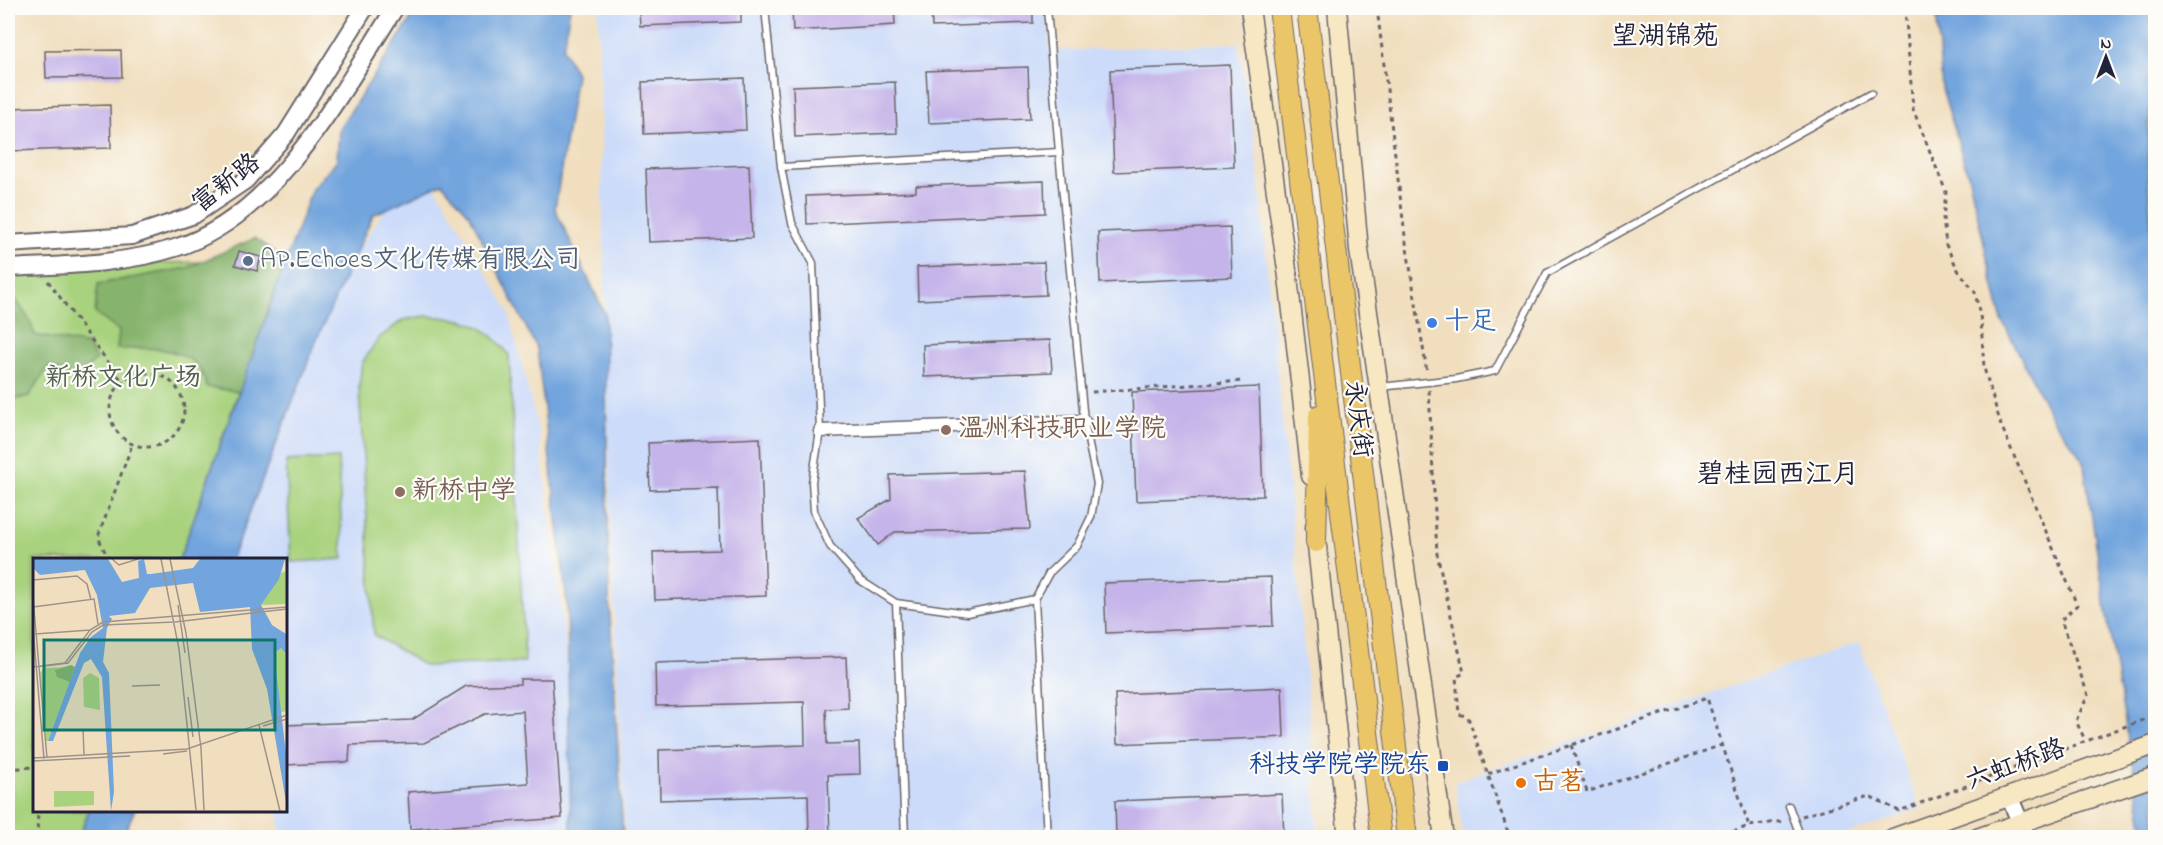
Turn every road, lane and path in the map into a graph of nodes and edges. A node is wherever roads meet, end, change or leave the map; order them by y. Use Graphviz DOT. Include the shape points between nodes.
graph roads {
  1 [pos="365,8"];
  2 [pos="395,8"];
  3 [pos="765,8"];
  4 [pos="1047,8"];
  5 [pos="1250,8"];
  6 [pos="1279,8"];
  7 [pos="1307,8"];
  8 [pos="1337,8"];
  9 [pos="1377,8"];
  10 [pos="1905,8"];
  11 [pos="1871,93"];
  12 [pos="1059,152"];
  13 [pos="781,167"];
  14 [pos="8,244"];
  15 [pos="38,266"];
  16 [pos="8,268"];
  17 [pos="1320,343"];
  18 [pos="122,381"];
  19 [pos="1243,381"];
  20 [pos="1429,382"];
  21 [pos="1379,387"];
  22 [pos="1081,393"];
  23 [pos="1084,421"];
  24 [pos="820,430"];
  25 [pos="132,445"];
  26 [pos="1316,542"];
  27 [pos="107,558"];
  28 [pos="1035,599"];
  29 [pos="896,603"];
  30 [pos="2156,715"];
  31 [pos="2085,740"];
  32 [pos="2156,744"];
  33 [pos="1570,745"];
  34 [pos="1722,745"];
  35 [pos="33,767"];
  36 [pos="8,769"];
  37 [pos="1488,774"];
  38 [pos="2156,776"];
  39 [pos="2009,796"];
  40 [pos="1789,806"];
  41 [pos="38,812"];
  42 [pos="1794,819"];
  43 [pos="1749,826"];
  44 [pos="2024,830"];
  45 [pos="37,837"];
  46 [pos="905,837"];
  47 [pos="1047,837"];
  48 [pos="1348,837"];
  49 [pos="1381,837"];
  50 [pos="1407,837"];
  51 [pos="1444,837"];
  52 [pos="1510,837"];
  53 [pos="1716,837"];
  54 [pos="1801,837"];
  55 [pos="1893,837"];
  56 [pos="1977,837"];
  1 -- 14 [label="street, 富新路" via="286,134 246,180 194,216 132,237"];
  2 -- 15 [label="street, 富新路" via="306,144 280,177 225,224 177,248 132,259"];
  3 -- 13 [label="lane"];
  4 -- 12 [label="lane"];
  5 -- 26 [label="main road" via="1288,277"];
  6 -- 17 [label="main road, 永庆街"];
  7 -- 50 [label="main road, 永庆街"];
  8 -- 21 [label="main road" via="1359,250"];
  9 -- 20 [label="path" via="1405,236"];
  10 -- 31 [label="path" via="1912,109 1946,192 1946,245 1974,292 1981,321 1984,368 2001,425 2077,605 2061,620 2088,695 2076,721"];
  11 -- 20 [label="lane" via="1547,273 1496,371"];
  12 -- 13 [label="lane"];
  12 -- 22 [label="lane"];
  13 -- 24 [label="lane" via="792,223 813,263"];
  15 -- 16 [label="street, 富新路"];
  15 -- 18 [label="path"];
  17 -- 26 [label="main road"];
  17 -- 49 [label="main road, 永庆街"];
  18 -- 25 [label="path" via="111,400 110,414 113,427"];
  18 -- 25 [label="path" via="146,373 165,377 179,389 185,407 182,426 170,441 152,448"];
  19 -- 22 [label="path"];
  20 -- 21 [label="lane"];
  20 -- 37 [label="path" via="1437,555 1464,673 1456,677 1459,714 1467,717"];
  21 -- 51 [label="main road"];
  22 -- 23 [label="lane"];
  23 -- 24 [label="street"];
  23 -- 28 [label="lane" via="1097,484 1091,517 1077,546 1049,573"];
  24 -- 29 [label="lane" via="812,482 814,511 830,546 860,580"];
  25 -- 27 [label="path" via="98,537"];
  26 -- 48 [label="main road"];
  28 -- 29 [label="lane" via="967,613"];
  28 -- 47 [label="lane"];
  29 -- 46 [label="lane"];
  30 -- 31 [label="path"];
  31 -- 42 [label="path" via="1899,811 1869,796"];
  32 -- 39 [label="main road, 六虹桥路"];
  33 -- 34 [label="path" via="1587,792"];
  33 -- 34 [label="path" via="1707,698"];
  33 -- 37 [label="path"];
  34 -- 43 [label="path"];
  35 -- 36 [label="path"];
  37 -- 52 [label="path"];
  38 -- 44 [label="main road"];
  39 -- 44 [label="street"];
  39 -- 55 [label="main road, 六虹桥路"];
  40 -- 42 [label="lane"];
  41 -- 45 [label="path"];
  42 -- 43 [label="path"];
  42 -- 54 [label="lane"];
  43 -- 53 [label="path"];
  44 -- 56 [label="main road"];
}
